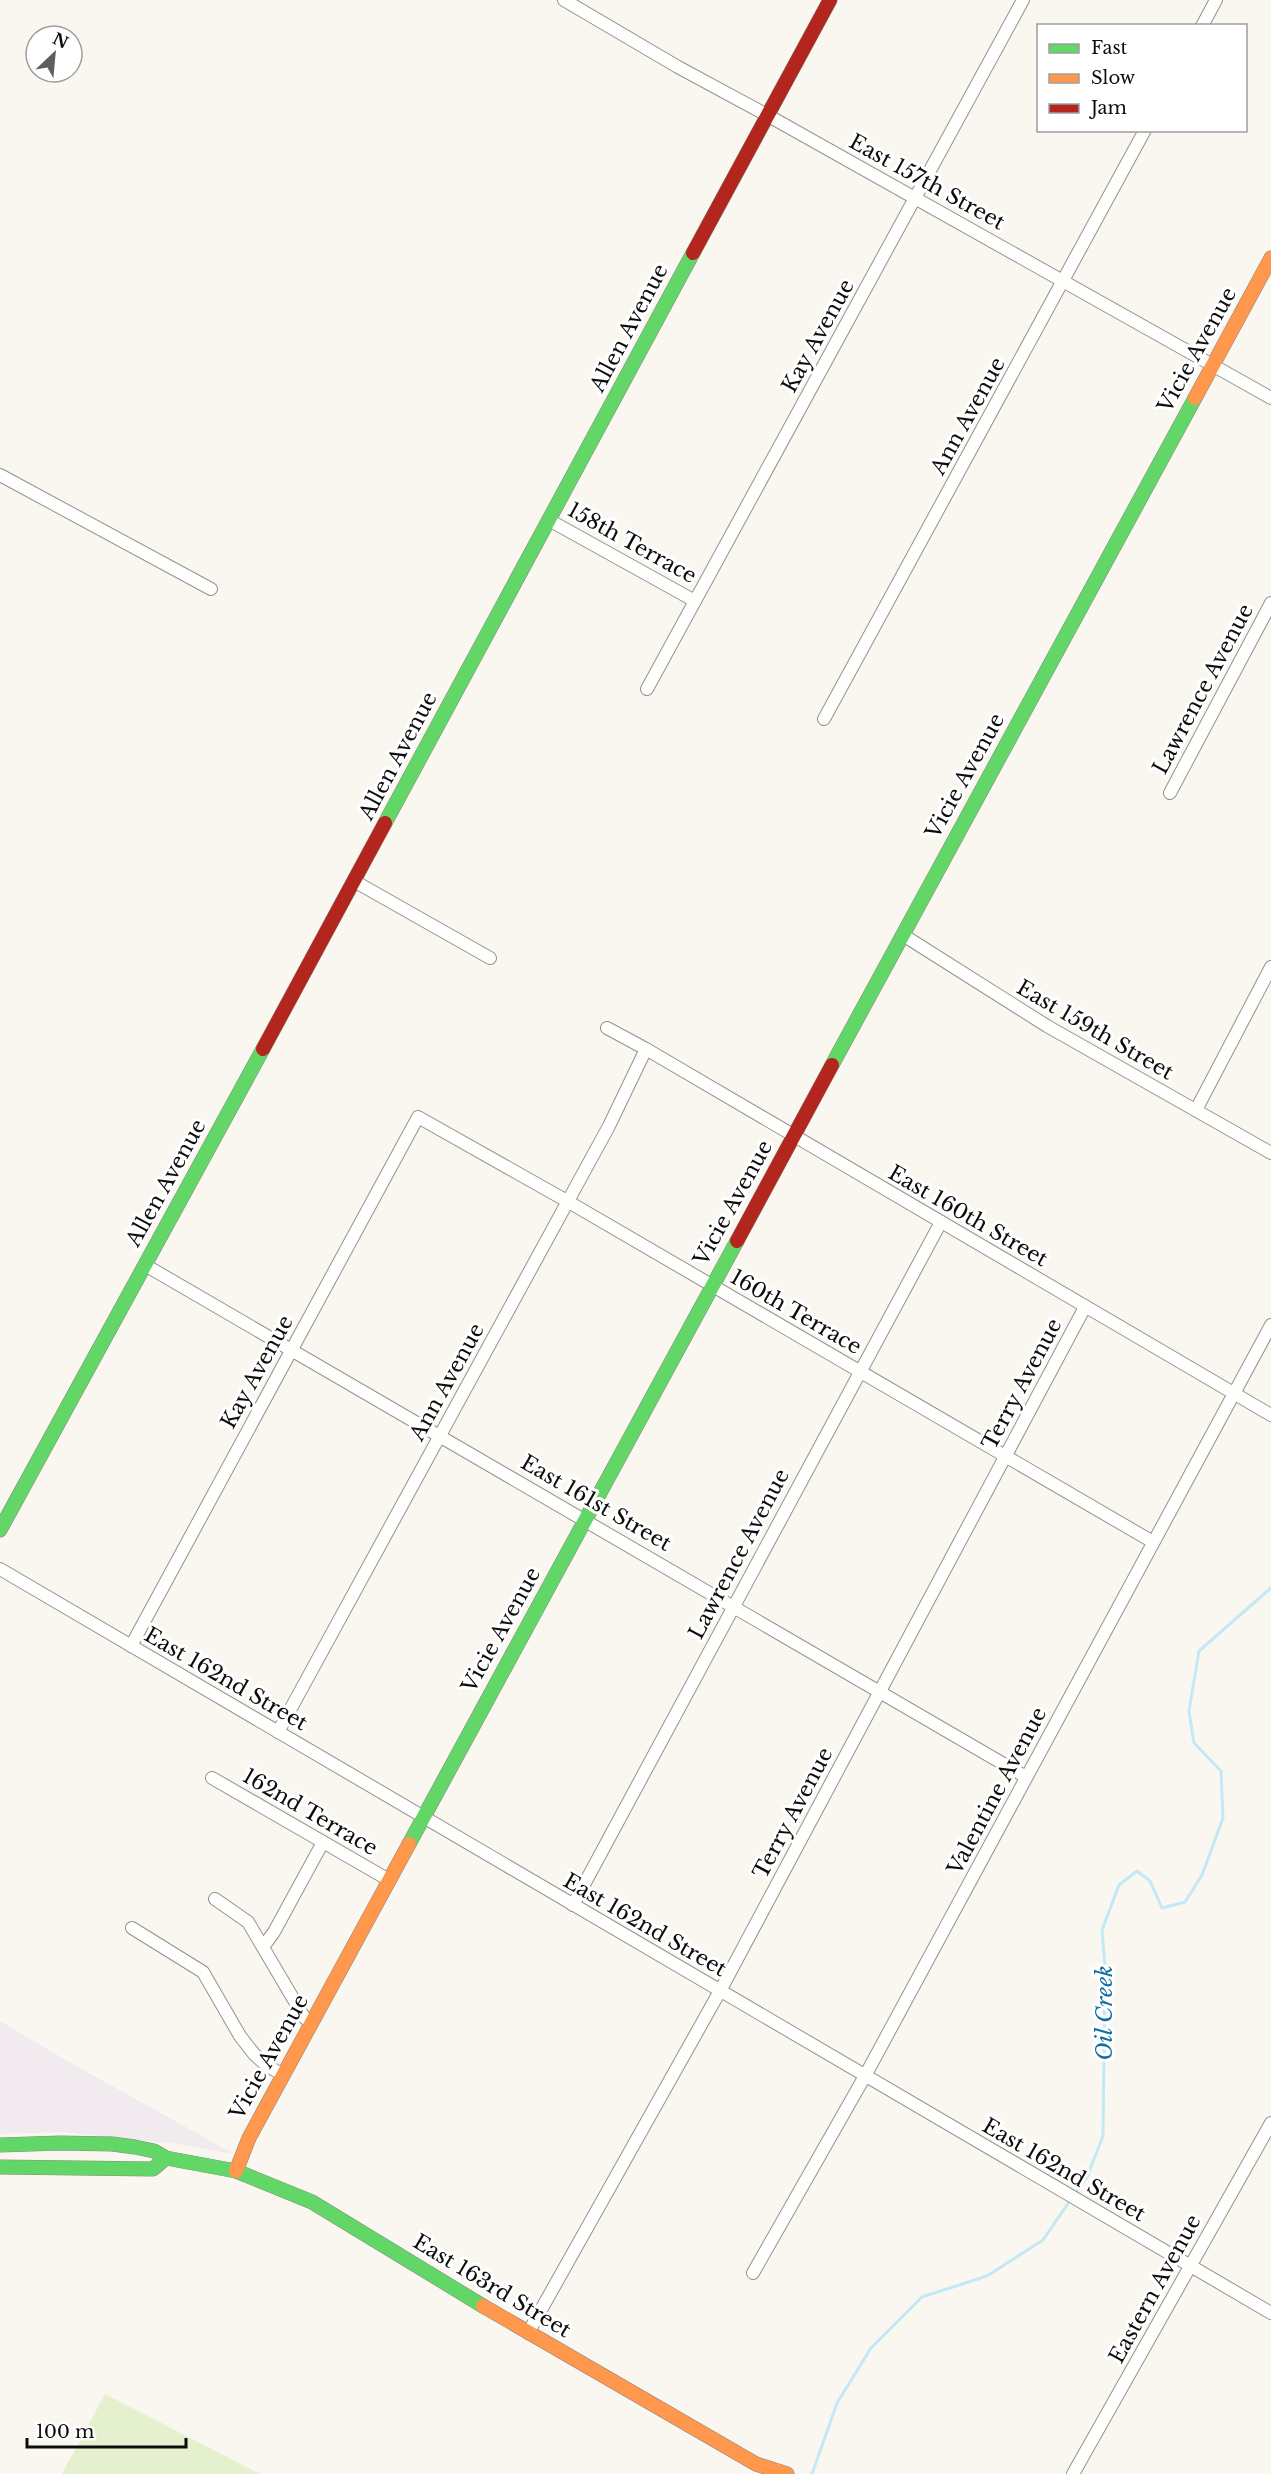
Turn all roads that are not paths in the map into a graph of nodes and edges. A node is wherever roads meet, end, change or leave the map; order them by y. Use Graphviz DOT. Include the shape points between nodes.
graph roads {
  1 [pos="564,0"];
  2 [pos="830,0"];
  3 [pos="1023,0"];
  4 [pos="1216,0"];
  5 [pos="585,5"];
  6 [pos="1203,24"];
  7 [pos="767,115"];
  8 [pos="1144,132"];
  9 [pos="916,198"];
  10 [pos="1271,258"];
  11 [pos="1064,282"];
  12 [pos="1213,365"];
  13 [pos="1271,398"];
  14 [pos="0,475"];
  15 [pos="549,520"];
  16 [pos="211,589"];
  17 [pos="695,601"];
  18 [pos="1271,603"];
  19 [pos="647,689"];
  20 [pos="824,719"];
  21 [pos="1170,793"];
  22 [pos="354,881"];
  23 [pos="903,935"];
  24 [pos="490,958"];
  25 [pos="1271,967"];
  26 [pos="607,1029"];
  27 [pos="646,1049"];
  28 [pos="1196,1110"];
  29 [pos="418,1117"];
  30 [pos="794,1136"];
  31 [pos="1271,1153"];
  32 [pos="567,1201"];
  33 [pos="940,1222"];
  34 [pos="145,1265"];
  35 [pos="712,1285"];
  36 [pos="1085,1307"];
  37 [pos="1271,1325"];
  38 [pos="292,1350"];
  39 [pos="860,1372"];
  40 [pos="1233,1394"];
  41 [pos="1271,1415"];
  42 [pos="440,1436"];
  43 [pos="1005,1456"];
  44 [pos="585,1520"];
  45 [pos="0,1530"];
  46 [pos="1153,1542"];
  47 [pos="0,1569"];
  48 [pos="734,1606"];
  49 [pos="131,1646"];
  50 [pos="880,1691"];
  51 [pos="278,1732"];
  52 [pos="212,1778"];
  53 [pos="1026,1778"];
  54 [pos="423,1817"];
  55 [pos="323,1842"];
  56 [pos="389,1880"];
  57 [pos="215,1899"];
  58 [pos="573,1905"];
  59 [pos="132,1928"];
  60 [pos="263,1947"];
  61 [pos="720,1991"];
  62 [pos="311,2024"];
  63 [pos="283,2075"];
  64 [pos="865,2076"];
  65 [pos="1271,2123"];
  66 [pos="0,2145"];
  67 [pos="166,2158"];
  68 [pos="0,2167"];
  69 [pos="236,2171"];
  70 [pos="1190,2266"];
  71 [pos="753,2273"];
  72 [pos="1271,2313"];
  73 [pos="528,2333"];
  74 [pos="754,2469"];
  75 [pos="785,2473"];
  76 [pos="1073,2474"];
  1 -- 5 [label="street, East 157th Street"];
  2 -- 7 [label="street, Allen Avenue"];
  3 -- 9 [label="street, Kay Avenue"];
  4 -- 6 [label="street"];
  5 -- 7 [label="street, East 157th Street" via="678,67"];
  7 -- 9 [label="street, East 157th Street"];
  7 -- 15 [label="street, Allen Avenue"];
  8 -- 11 [label="street, Ann Avenue"];
  9 -- 11 [label="street, East 157th Street"];
  9 -- 17 [label="street, Kay Avenue"];
  10 -- 12 [label="street, Vicie Avenue"];
  11 -- 12 [label="street, East 157th Street"];
  11 -- 20 [label="street, Ann Avenue"];
  12 -- 13 [label="street, East 157th Street"];
  12 -- 23 [label="street, Vicie Avenue"];
  14 -- 16 [label="street"];
  15 -- 17 [label="street, 158th Terrace"];
  15 -- 22 [label="street, Allen Avenue"];
  17 -- 19 [label="street, Kay Avenue"];
  18 -- 21 [label="street, Lawrence Avenue"];
  22 -- 24 [label="street"];
  22 -- 34 [label="street, Allen Avenue"];
  23 -- 28 [label="street, East 159th Street" via="1047,1026"];
  23 -- 30 [label="street, Vicie Avenue"];
  25 -- 28 [label="street"];
  26 -- 27 [label="street, East 160th Street"];
  27 -- 30 [label="street, East 160th Street"];
  27 -- 32 [label="street, Ann Avenue"];
  28 -- 31 [label="street, East 159th Street"];
  29 -- 32 [label="street, 160th Terrace"];
  29 -- 38 [label="street, Kay Avenue"];
  30 -- 33 [label="street, East 160th Street"];
  30 -- 35 [label="street, Vicie Avenue"];
  32 -- 35 [label="street, 160th Terrace"];
  32 -- 42 [label="street, Ann Avenue"];
  33 -- 36 [label="street, East 160th Street"];
  33 -- 39 [label="street, Lawrence Avenue"];
  34 -- 38 [label="street, East 161st Street"];
  34 -- 45 [label="street, Allen Avenue"];
  35 -- 39 [label="street, 160th Terrace"];
  35 -- 44 [label="street, Vicie Avenue"];
  36 -- 40 [label="street, East 160th Street"];
  36 -- 43 [label="street, Terry Avenue"];
  37 -- 40 [label="street, Valentine Avenue"];
  38 -- 42 [label="street, East 161st Street"];
  38 -- 49 [label="street, Kay Avenue"];
  39 -- 43 [label="street, 160th Terrace"];
  39 -- 48 [label="street, Lawrence Avenue"];
  40 -- 41 [label="street, East 160th Street"];
  40 -- 46 [label="street, Valentine Avenue"];
  42 -- 44 [label="street, East 161st Street"];
  42 -- 51 [label="street, Ann Avenue"];
  43 -- 46 [label="street, 160th Terrace"];
  43 -- 50 [label="street, Terry Avenue"];
  44 -- 48 [label="street, East 161st Street"];
  44 -- 54 [label="street, Vicie Avenue"];
  46 -- 53 [label="street, Valentine Avenue"];
  47 -- 49 [label="street, East 162nd Street"];
  48 -- 50 [label="street, East 161st Street"];
  48 -- 58 [label="street, Lawrence Avenue"];
  49 -- 51 [label="street, East 162nd Street"];
  50 -- 53 [label="street, East 161st Street"];
  50 -- 61 [label="street, Terry Avenue"];
  51 -- 54 [label="street, East 162nd Street"];
  52 -- 55 [label="street, 162nd Terrace"];
  53 -- 64 [label="street, Valentine Avenue"];
  54 -- 56 [label="street, Vicie Avenue"];
  54 -- 58 [label="street, East 162nd Street"];
  55 -- 56 [label="street, 162nd Terrace"];
  55 -- 60 [label="street"];
  56 -- 62 [label="street, Vicie Avenue"];
  57 -- 60 [label="street" via="248,1922"];
  58 -- 61 [label="street, East 162nd Street"];
  59 -- 63 [label="street" via="203,1972 240,2036 266,2066"];
  60 -- 62 [label="street"];
  61 -- 64 [label="street, East 162nd Street"];
  61 -- 73 [label="street, Terry Avenue"];
  62 -- 63 [label="street, Vicie Avenue"];
  63 -- 69 [label="street, Vicie Avenue"];
  64 -- 70 [label="street, East 162nd Street"];
  64 -- 71 [label="street, Valentine Avenue"];
  65 -- 70 [label="street, Eastern Avenue"];
  66 -- 67 [label="street, East 163rd Street" via="119,2145 159,2152"];
  67 -- 68 [label="street" via="153,2169"];
  67 -- 69 [label="street, East 163rd Street"];
  69 -- 73 [label="street, East 163rd Street" via="312,2202"];
  70 -- 72 [label="street, East 162nd Street"];
  70 -- 76 [label="street, Eastern Avenue"];
  73 -- 74 [label="street, East 163rd Street"];
  74 -- 75 [label="street, East 163rd Street"];
}
